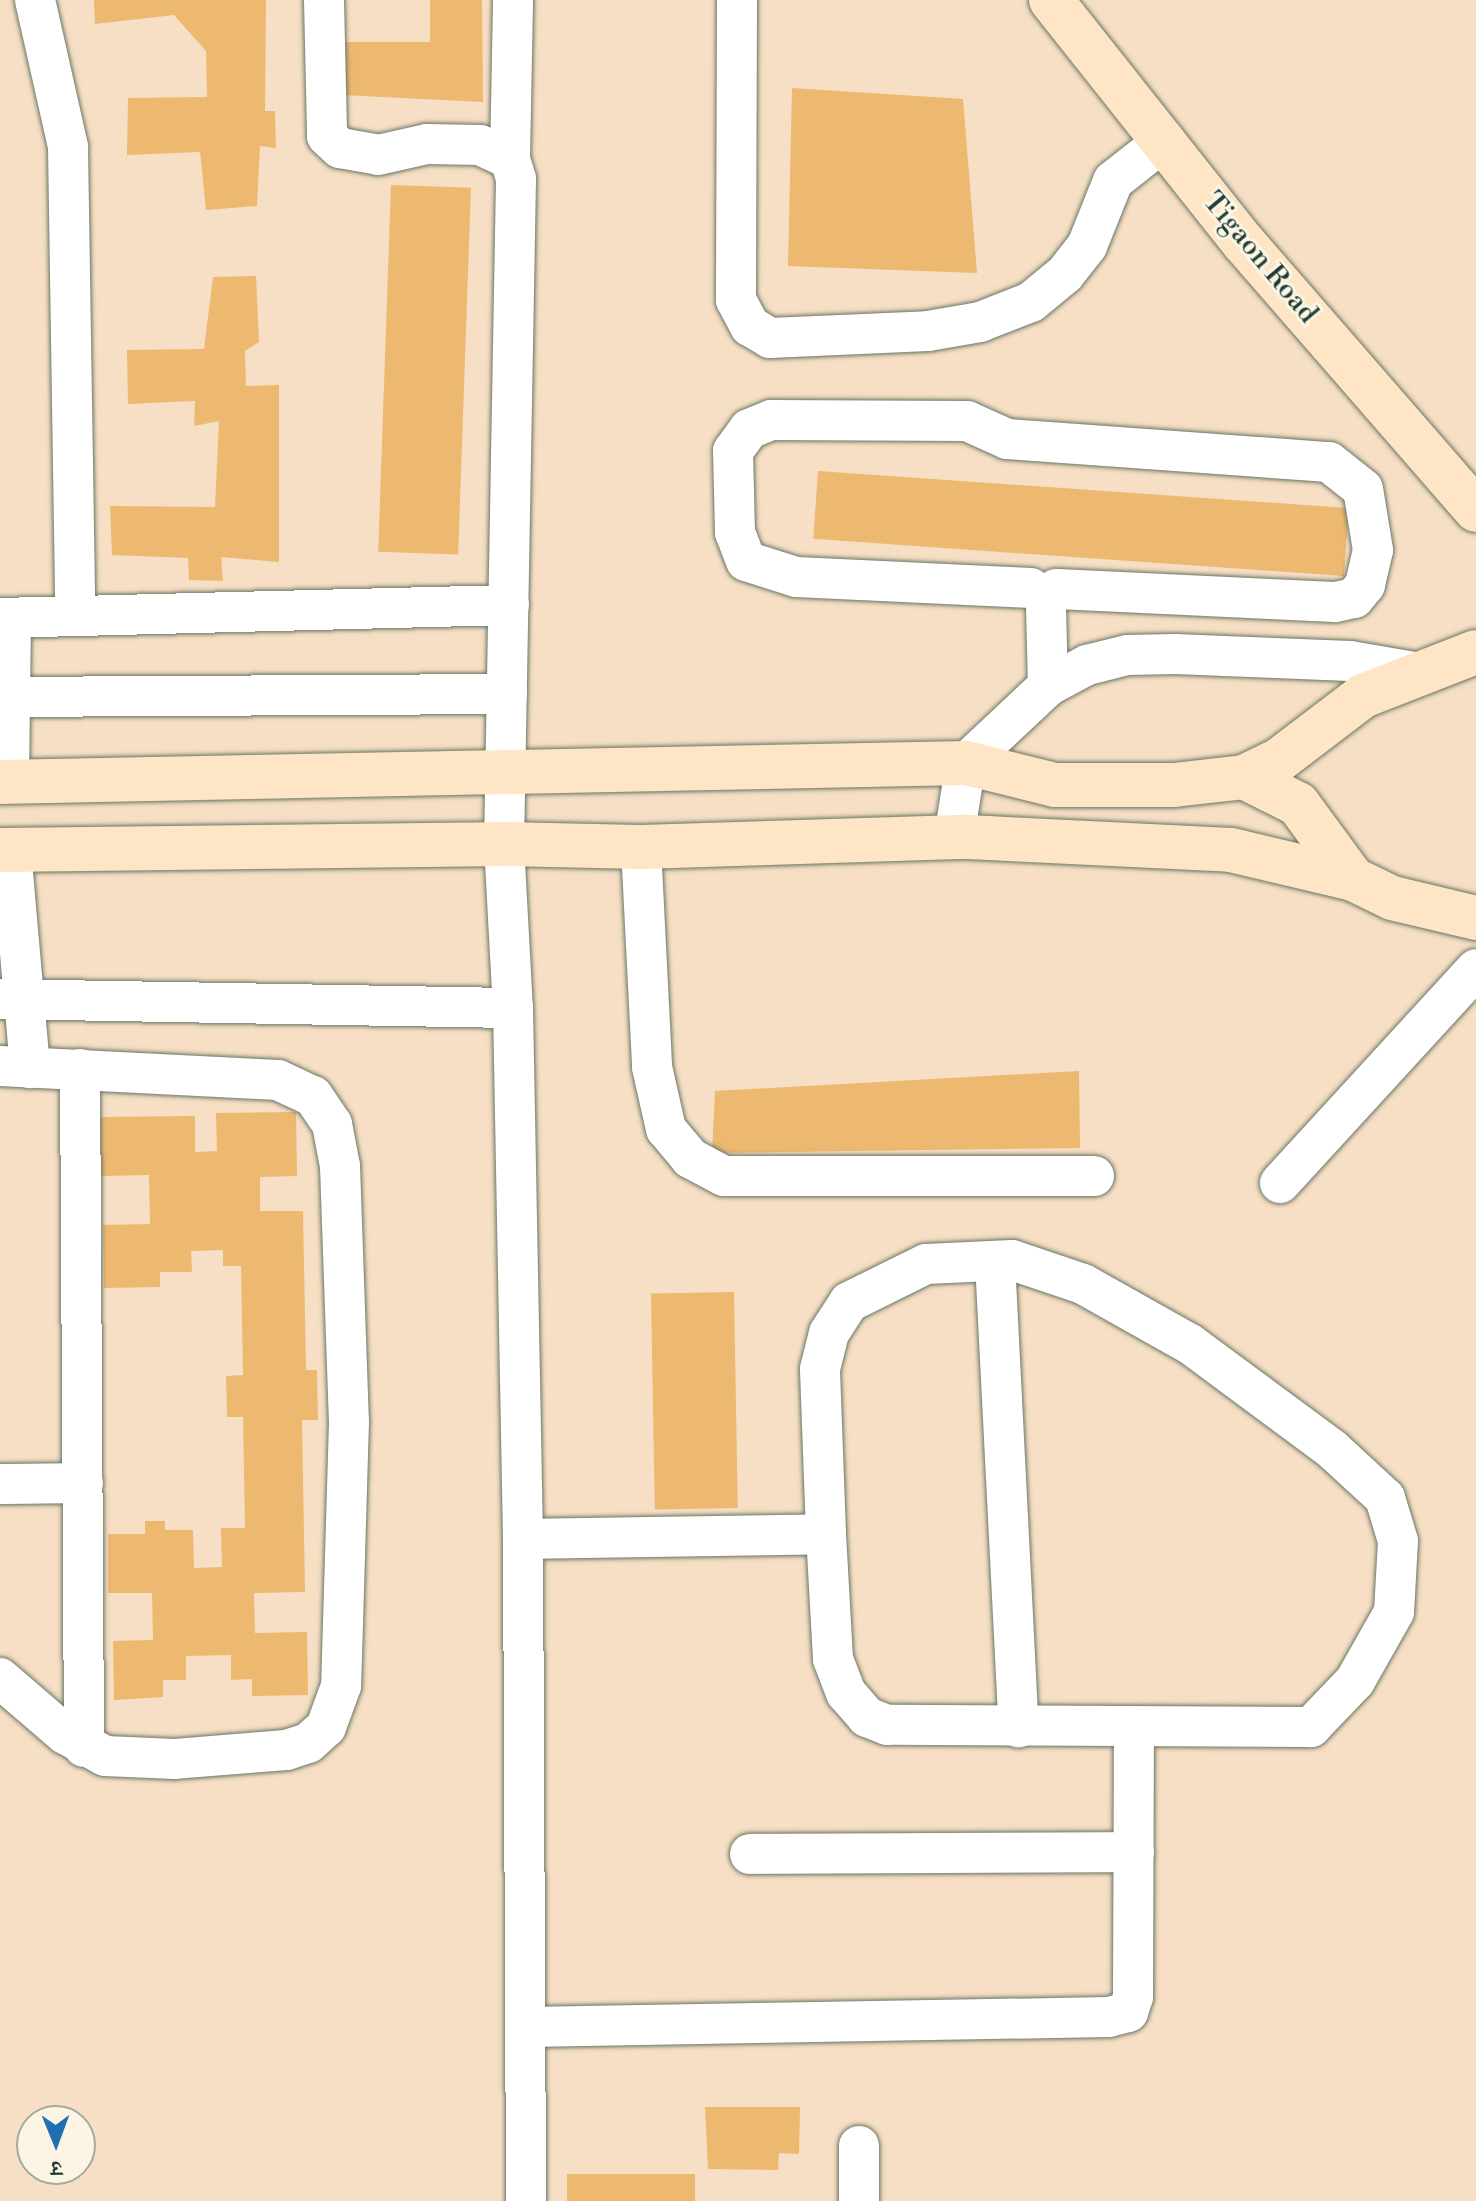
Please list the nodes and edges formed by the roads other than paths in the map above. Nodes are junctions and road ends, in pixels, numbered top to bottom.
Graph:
1 (35, 0) edge
2 (324, 0) edge
3 (513, 0) edge
4 (737, 0) edge
5 (1051, 0) edge
6 (1165, 140) junction
7 (510, 159) junction
8 (1476, 510) edge
9 (1044, 594) junction
10 (509, 605) junction
11 (75, 616) junction
12 (5, 618) edge
13 (1476, 652) edge
14 (1420, 673) junction
15 (1048, 686) junction
16 (507, 694) junction
17 (4, 697) edge
18 (966, 763) junction
19 (506, 772) junction
20 (1244, 777) junction
21 (5, 782) edge
22 (954, 837) junction
23 (504, 844) junction
24 (641, 847) junction
25 (5, 850) edge
26 (1353, 879) junction
27 (1476, 918) edge
28 (1476, 969) edge
29 (12, 998) edge
30 (513, 1008) junction
31 (15, 1067) edge
32 (80, 1069) junction
33 (1094, 1176) dead end
34 (1280, 1183) dead end
35 (995, 1261) junction
36 (83, 1483) junction
37 (0, 1484) edge
38 (826, 1534) junction
39 (523, 1539) junction
40 (0, 1678) edge
41 (1019, 1727) junction
42 (1134, 1729) junction
43 (84, 1747) junction
44 (1134, 1852) junction
45 (750, 1854) dead end
46 (526, 2027) junction
47 (859, 2146) dead end
48 (526, 2201) edge
49 (859, 2201) edge

1 - 11 street
2 - 7 street
3 - 7 street
4 - 6 street
5 - 6 street, Tigaon Road
6 - 8 street, Tigaon Road
7 - 10 street
9 - 9 street
9 - 15 street
10 - 11 street
10 - 16 street
11 - 12 street
12 - 17 street
13 - 14 street
14 - 15 street
14 - 20 street
15 - 18 street
16 - 17 street
16 - 19 street
17 - 21 street
18 - 19 street
18 - 20 street
18 - 22 street
19 - 21 street
19 - 23 street
20 - 26 street
22 - 24 street
22 - 26 street
23 - 24 street
23 - 25 street
23 - 30 street
24 - 33 street
25 - 29 street
26 - 27 street
28 - 34 street
29 - 30 street
29 - 31 street
30 - 39 street
31 - 32 street
32 - 36 street
32 - 43 street
35 - 38 street
35 - 41 street
35 - 42 street
36 - 37 street
36 - 43 street
38 - 39 street
38 - 41 street
39 - 46 street
40 - 43 street
41 - 42 street
42 - 44 street
44 - 45 street
44 - 46 street
46 - 48 street
47 - 49 street

